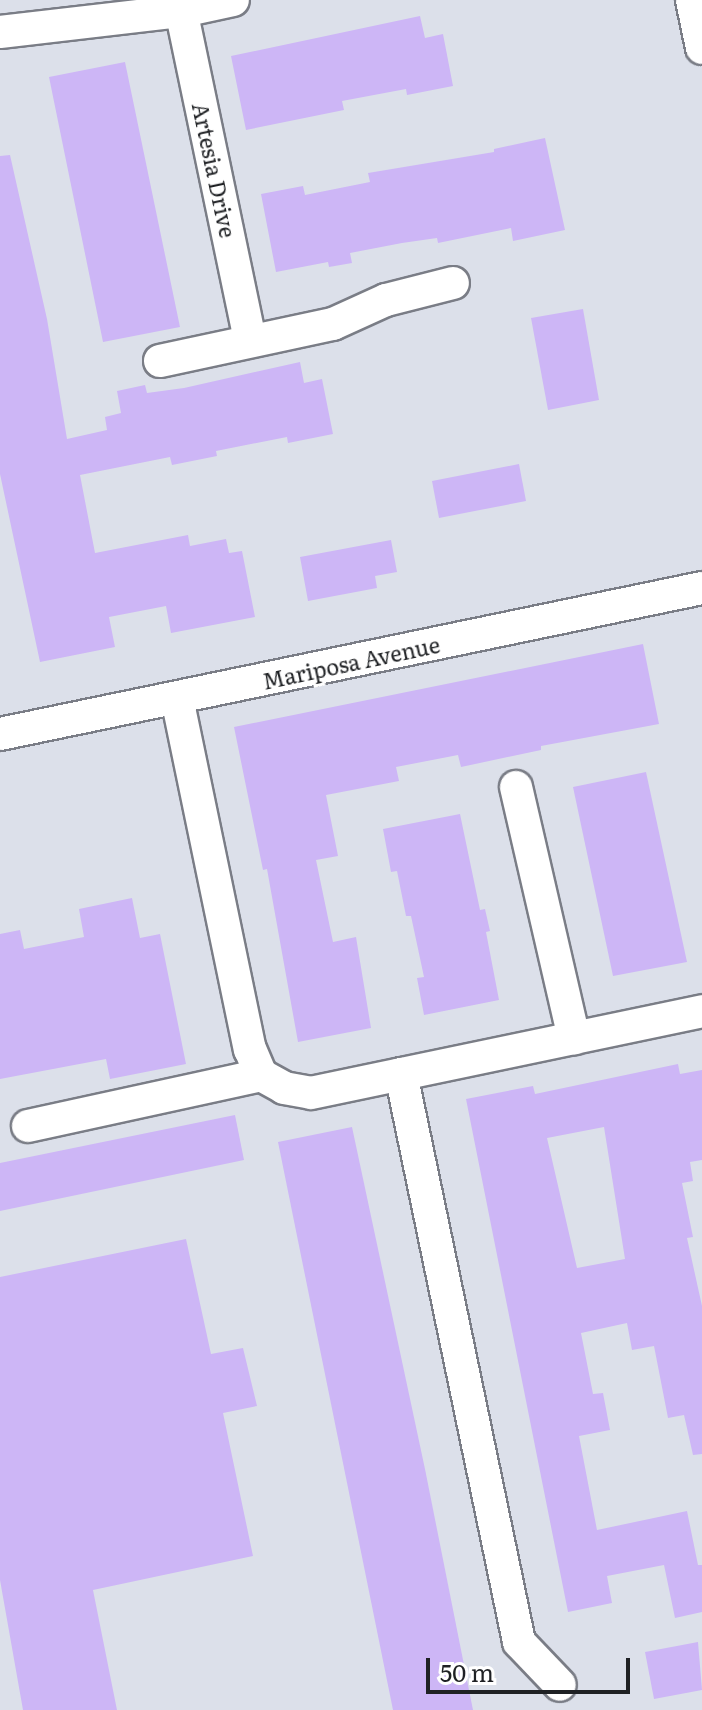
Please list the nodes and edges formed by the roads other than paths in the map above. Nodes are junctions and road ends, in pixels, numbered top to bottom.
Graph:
1 (233, 0) edge
2 (692, 0) edge
3 (181, 5) edge
4 (0, 32) edge
5 (702, 48) edge
6 (453, 283) dead end
7 (250, 340) junction
8 (160, 361) dead end
9 (702, 588) edge
10 (177, 698) junction
11 (0, 734) edge
12 (516, 787) dead end
13 (702, 1011) edge
14 (574, 1038) junction
15 (401, 1074) junction
16 (261, 1075) junction
17 (28, 1126) dead end
18 (560, 1685) dead end

1 - 3 street
2 - 5 street
3 - 4 street
3 - 7 street, Artesia Drive
6 - 7 street
7 - 8 street
9 - 10 street, Mariposa Avenue
10 - 11 street, Mariposa Avenue
10 - 16 street
12 - 14 street
13 - 14 street
14 - 15 street
15 - 16 street
15 - 18 street
16 - 17 street

